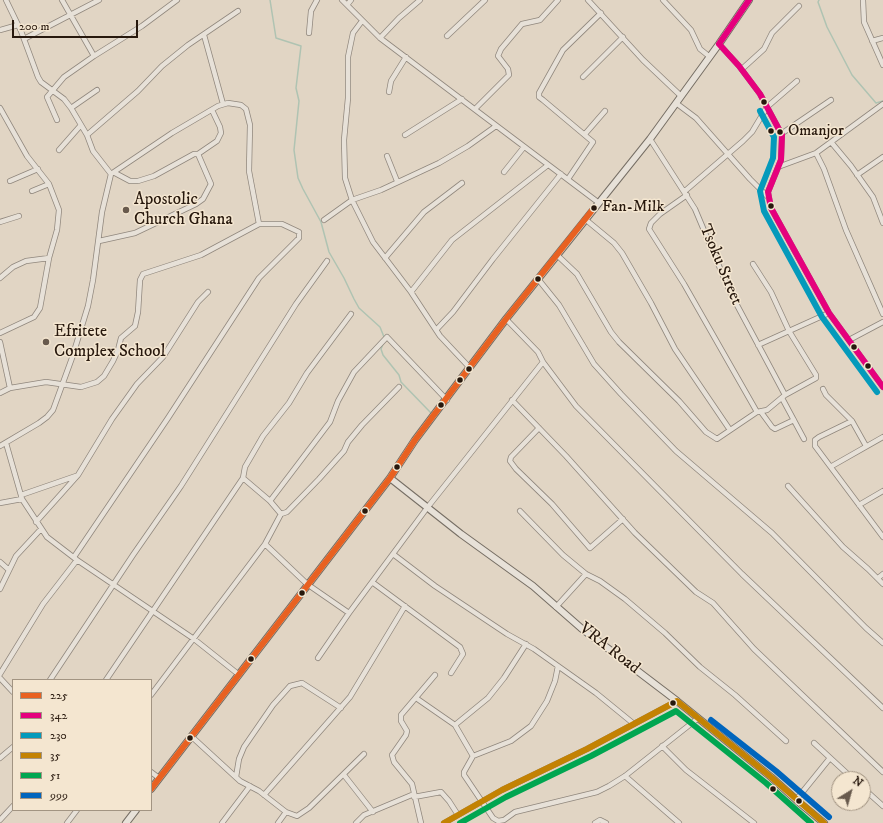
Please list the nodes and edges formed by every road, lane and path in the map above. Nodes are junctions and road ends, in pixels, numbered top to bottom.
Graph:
1 (6, 0) edge
2 (62, 0) edge
3 (99, 0) edge
4 (177, 0) edge
5 (317, 0) edge
6 (342, 0) edge
7 (351, 0) edge
8 (420, 0) edge
9 (485, 0) edge
10 (558, 0) edge
11 (588, 0) edge
12 (663, 0) edge
13 (750, 0) edge
14 (863, 0) edge
15 (347, 5) junction
16 (799, 6) dead end
17 (238, 11) dead end
18 (601, 13) junction
19 (71, 14) junction
20 (362, 21) junction
21 (18, 25) junction
22 (0, 30) edge
23 (310, 33) dead end
24 (204, 35) junction
25 (447, 36) dead end
26 (623, 37) junction
27 (380, 38) junction
28 (883, 38) edge
29 (24, 39) junction
30 (872, 41) junction
31 (720, 44) junction
32 (94, 56) junction
33 (406, 56) junction
34 (710, 57) junction
35 (883, 65) edge
36 (742, 69) junction
37 (583, 77) dead end
38 (797, 81) dead end
39 (52, 89) junction
40 (97, 90) dead end
41 (389, 92) dead end
42 (681, 96) junction
43 (462, 99) junction
44 (831, 100) dead end
45 (676, 103) junction
46 (223, 104) junction
47 (883, 104) edge
48 (0, 108) edge
49 (71, 108) junction
50 (767, 108) junction
51 (475, 109) junction
52 (212, 110) junction
53 (606, 111) dead end
54 (57, 120) dead end
55 (81, 125) junction
56 (496, 126) junction
57 (585, 134) junction
58 (781, 134) junction
59 (87, 135) junction
60 (405, 135) dead end
61 (650, 139) junction
62 (832, 142) junction
63 (524, 147) junction
64 (59, 150) dead end
65 (729, 153) junction
66 (816, 153) junction
67 (198, 154) junction
68 (386, 156) dead end
69 (883, 157) edge
70 (548, 165) junction
71 (778, 167) junction
72 (38, 169) junction
73 (504, 172) dead end
74 (113, 174) junction
75 (561, 174) junction
76 (858, 175) junction
77 (568, 179) junction
78 (10, 181) dead end
79 (397, 181) junction
80 (462, 182) dead end
81 (49, 184) junction
82 (32, 191) dead end
83 (686, 193) junction
84 (768, 197) junction
85 (352, 200) junction
86 (599, 203) junction
87 (19, 216) dead end
88 (586, 219) junction
89 (324, 220) dead end
90 (0, 222) edge
91 (883, 223) edge
92 (259, 224) junction
93 (99, 241) junction
94 (557, 255) junction
95 (49, 258) junction
96 (385, 258) junction
97 (327, 261) dead end
98 (753, 264) dead end
99 (0, 278) edge
100 (538, 279) junction
101 (208, 292) dead end
102 (410, 292) junction
103 (829, 313) junction
104 (351, 314) dead end
105 (883, 314) edge
106 (506, 319) junction
107 (883, 322) edge
108 (436, 330) junction
109 (789, 331) junction
110 (0, 333) edge
111 (849, 340) junction
112 (0, 342) edge
113 (758, 345) junction
114 (543, 362) junction
115 (470, 368) junction
116 (62, 385) junction
117 (399, 387) dead end
118 (883, 387) edge
119 (10, 388) junction
120 (823, 389) dead end
121 (0, 393) edge
122 (783, 396) junction
123 (447, 400) junction
124 (512, 400) junction
125 (759, 412) junction
126 (794, 420) junction
127 (852, 421) junction
128 (539, 428) junction
129 (730, 430) junction
130 (883, 437) edge
131 (804, 439) dead end
132 (6, 442) junction
133 (0, 446) edge
134 (866, 446) junction
135 (832, 466) junction
136 (78, 475) junction
137 (243, 478) junction
138 (390, 478) junction
139 (788, 486) dead end
140 (883, 491) edge
141 (21, 497) junction
142 (270, 501) junction
143 (0, 502) edge
144 (859, 506) junction
145 (427, 508) junction
146 (520, 511) dead end
147 (281, 514) junction
148 (623, 519) junction
149 (36, 522) junction
150 (41, 529) junction
151 (883, 537) edge
152 (264, 544) junction
153 (393, 554) junction
154 (75, 558) junction
155 (0, 562) edge
156 (9, 570) junction
157 (586, 574) junction
158 (883, 574) edge
159 (878, 578) junction
160 (372, 582) junction
161 (114, 584) junction
162 (307, 584) junction
163 (883, 584) edge
164 (0, 589) edge
165 (405, 606) junction
166 (556, 607) junction
167 (154, 611) junction
168 (349, 613) junction
169 (194, 640) junction
170 (883, 643) edge
171 (526, 644) junction
172 (318, 658) dead end
173 (558, 666) junction
174 (451, 673) dead end
175 (0, 674) edge
176 (238, 674) junction
177 (435, 674) dead end
178 (0, 678) edge
179 (51, 679) edge
180 (107, 679) edge
181 (12, 691) edge
182 (152, 694) edge
183 (416, 698) junction
184 (677, 701) junction
185 (341, 708) junction
186 (883, 708) edge
187 (697, 719) junction
188 (634, 724) junction
189 (455, 725) junction
190 (192, 736) junction
191 (786, 741) dead end
192 (814, 743) dead end
193 (662, 746) junction
194 (12, 748) edge
195 (364, 754) dead end
196 (473, 756) junction
197 (0, 758) edge
198 (830, 758) junction
199 (844, 771) edge
200 (883, 772) edge
201 (152, 773) edge
202 (344, 775) junction
203 (625, 776) junction
204 (236, 777) junction
205 (160, 778) junction
206 (250, 786) junction
207 (152, 788) edge
208 (264, 795) junction
209 (871, 795) edge
210 (414, 796) junction
211 (796, 800) junction
212 (482, 802) junction
213 (883, 806) edge
214 (12, 807) edge
215 (76, 811) edge
216 (135, 811) edge
217 (286, 812) junction
218 (373, 812) junction
219 (458, 815) junction
220 (0, 820) edge
221 (499, 822) edge
222 (676, 822) edge
223 (67, 823) edge
224 (126, 823) edge
225 (222, 823) edge
226 (278, 823) edge
227 (356, 823) edge
228 (421, 823) edge
229 (444, 823) edge
230 (595, 823) edge
231 (606, 823) edge
232 (754, 823) edge
233 (824, 823) edge

1 - 21 street
2 - 19 street
3 - 19 street
4 - 32 street
5 - 23 street
6 - 15 street
7 - 15 street
8 - 27 street
9 - 25 street
10 - 51 street
11 - 18 street
12 - 34 street
13 - 31 street
14 - 30 street
15 - 20 street
16 - 36 street
17 - 24 street
18 - 26 street
18 - 57 street
19 - 29 street
19 - 32 street
20 - 27 street
20 - 85 street
21 - 22 street
21 - 29 street
24 - 46 street
24 - 59 street
26 - 37 street
26 - 42 street
27 - 33 street
28 - 30 street
29 - 39 street
30 - 35 street
31 - 34 street
31 - 36 street
32 - 39 street
33 - 41 street
33 - 43 street
34 - 42 street
36 - 50 street
38 - 50 street
39 - 49 street
39 - 54 street
40 - 49 street
42 - 45 street
43 - 51 street
43 - 60 street
44 - 58 street
45 - 61 street
45 - 65 street
46 - 52 street
46 - 92 street
47 - 62 street
48 - 72 street
49 - 55 street
50 - 58 street
50 - 65 street
51 - 56 street
52 - 67 street
52 - 74 street
53 - 57 street
55 - 59 street
55 - 64 street
56 - 63 street
56 - 79 street
57 - 77 street
58 - 71 street
59 - 74 street
61 - 83 street, Tsoku Street
61 - 86 street
62 - 66 street
62 - 76 street
63 - 70 street
63 - 73 street
65 - 83 street
65 - 84 street
66 - 71 street
66 - 105 street
67 - 74 street
67 - 93 street
68 - 79 street
69 - 76 street
70 - 75 street
70 - 102 street
71 - 84 street
72 - 78 street
72 - 81 street
74 - 93 street
75 - 77 street
75 - 108 street
76 - 91 street
77 - 86 street
79 - 85 street
80 - 96 street
81 - 82 street
81 - 95 street
83 - 113 street, Tsoku Street
83 - 125 street
84 - 103 street
85 - 89 street
85 - 96 street
86 - 88 street
87 - 90 street
88 - 94 street
88 - 129 street
92 - 116 street
92 - 154 street
93 - 116 street
94 - 100 street
94 - 129 street
95 - 99 street
95 - 110 street
96 - 102 street
97 - 161 street
98 - 109 street
100 - 106 street
100 - 170 street
101 - 136 street
102 - 108 street
103 - 109 street
103 - 111 street
104 - 137 street
106 - 114 street
106 - 115 street
107 - 111 street
108 - 115 street
109 - 113 street
109 - 122 street
111 - 118 street
112 - 119 street
113 - 122 street, Tsoku Street
114 - 124 street
114 - 186 street
115 - 123 street
116 - 119 street
116 - 132 street
117 - 147 street
119 - 121 street
120 - 127 street
122 - 125 street
122 - 126 street, Tsoku Street
123 - 138 street
123 - 142 street
124 - 128 street
124 - 145 street
125 - 126 street
125 - 129 street
126 - 131 street, Tsoku Street
127 - 134 street
127 - 135 street
128 - 148 street
128 - 148 street
130 - 134 street
132 - 133 street
132 - 141 street
134 - 135 street
135 - 144 street
136 - 141 street
136 - 149 street
137 - 142 street
137 - 167 street
138 - 145 street, VRA Road
138 - 162 street
139 - 159 street
140 - 144 street
141 - 143 street
141 - 149 street
142 - 147 street
144 - 151 street
145 - 153 street
145 - 166 street, VRA Road
146 - 157 street
147 - 152 street
148 - 200 street
149 - 150 street
150 - 154 street
150 - 156 street
152 - 162 street
152 - 169 street
153 - 160 street
153 - 171 street
154 - 161 street
154 - 175 street
155 - 156 street
156 - 164 street
157 - 166 street
157 - 191 street
158 - 159 street
159 - 163 street
160 - 165 street
160 - 168 street
161 - 167 street
161 - 179 street
162 - 168 street
162 - 176 street
165 - 174 street
165 - 185 street
166 - 184 street, VRA Road
167 - 169 street
167 - 180 street
168 - 172 street
169 - 176 street
169 - 182 street
171 - 173 street
171 - 189 street
173 - 188 street
173 - 196 street
176 - 190 street
177 - 183 street
178 - 181 street
183 - 189 street
183 - 210 street
184 - 187 street, VRA Road
184 - 188 street
185 - 204 street
185 - 208 street
187 - 193 street
187 - 211 street, VRA Road
188 - 212 street
189 - 196 street
190 - 204 street
190 - 205 street
192 - 198 street
193 - 203 street
193 - 232 street
194 - 197 street
195 - 202 street
196 - 212 street
198 - 199 street
198 - 211 street
201 - 205 street
202 - 217 street
202 - 218 street
203 - 221 street
203 - 222 street
204 - 206 street
205 - 207 street
206 - 208 street
206 - 225 street
208 - 217 street
209 - 213 street
210 - 218 street
210 - 219 street
210 - 228 street
211 - 233 street, VRA Road
212 - 219 street
212 - 221 street
214 - 220 street
215 - 223 street
216 - 224 street
217 - 226 street
218 - 227 street
219 - 229 street
230 - 231 street

